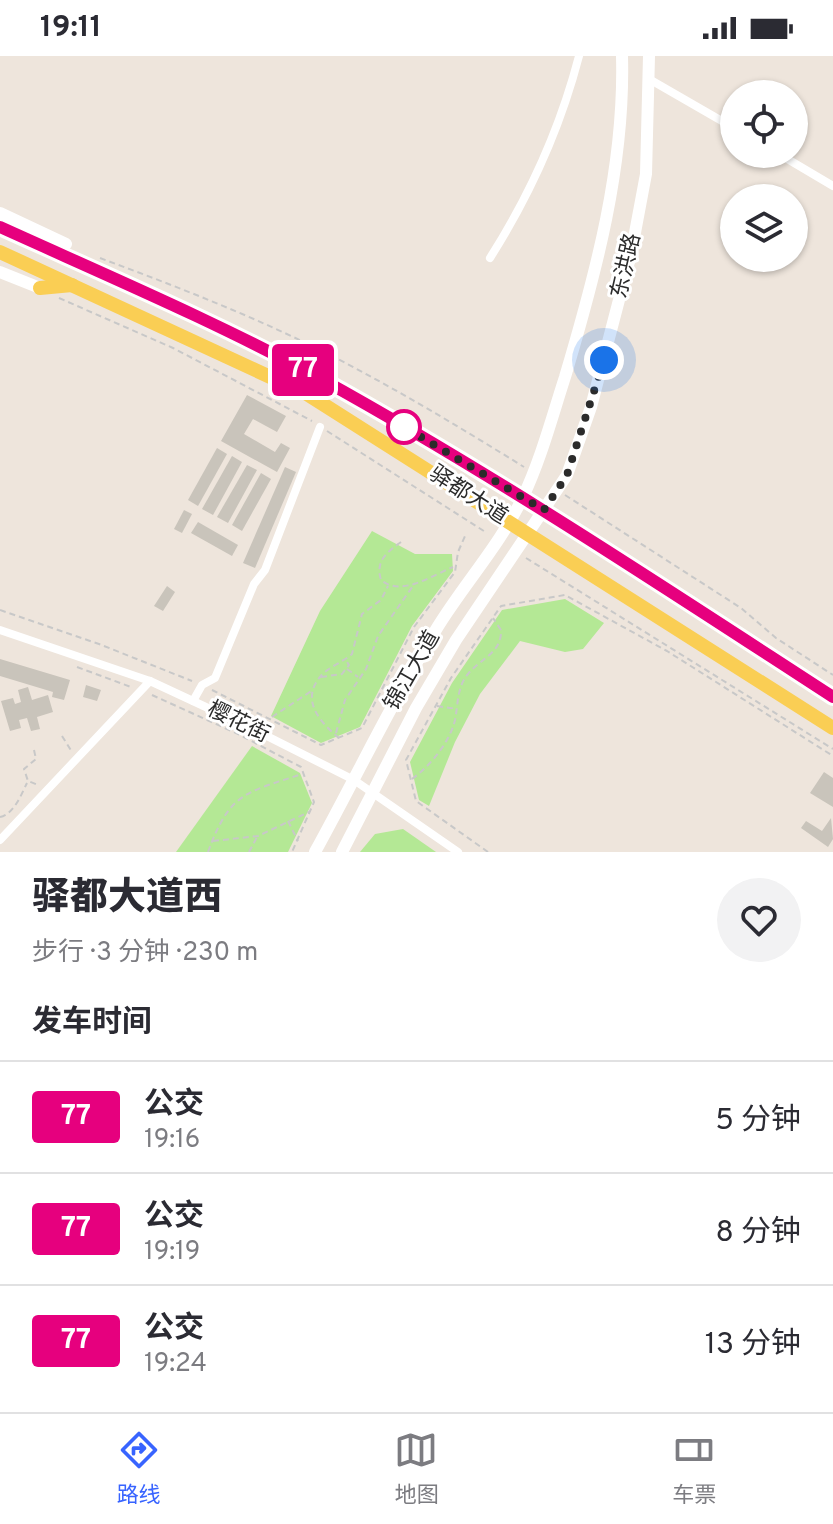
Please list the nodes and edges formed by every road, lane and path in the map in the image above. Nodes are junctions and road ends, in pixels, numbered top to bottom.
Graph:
1 (579, 56) edge
2 (622, 56) edge
3 (649, 56) edge
4 (649, 79) junction
5 (720, 120) edge
6 (803, 168) edge
7 (833, 186) edge
8 (0, 213) edge
9 (0, 227) edge
10 (66, 244) joint
11 (0, 252) edge
12 (96, 256) dead end
13 (490, 258) dead end
14 (79, 263) junction
15 (0, 272) edge
16 (72, 285) junction
17 (40, 288) junction
18 (320, 427) junction
19 (532, 472) junction
20 (558, 490) junction
21 (523, 496) junction
22 (544, 510) junction
23 (508, 523) junction
24 (526, 533) junction
25 (465, 536) dead end
26 (498, 540) junction
27 (401, 542) dead end
28 (514, 550) junction
29 (453, 567) dead end
30 (415, 583) junction
31 (388, 586) junction
32 (0, 610) edge
33 (493, 618) junction
34 (0, 630) edge
35 (345, 660) junction
36 (72, 665) dead end
37 (346, 669) junction
38 (833, 675) edge
39 (319, 678) junction
40 (361, 678) junction
41 (150, 681) junction
42 (202, 685) junction
43 (314, 689) junction
44 (141, 690) junction
45 (833, 697) edge
46 (193, 701) junction
47 (436, 706) junction
48 (457, 709) junction
49 (270, 718) junction
50 (833, 728) edge
51 (335, 735) junction
52 (62, 736) dead end
53 (340, 738) junction
54 (833, 749) edge
55 (34, 750) dead end
56 (833, 756) edge
57 (70, 759) dead end
58 (24, 769) junction
59 (14, 770) dead end
60 (304, 774) junction
61 (354, 780) junction
62 (411, 780) junction
63 (28, 781) junction
64 (44, 784) dead end
65 (374, 793) junction
66 (310, 812) junction
67 (0, 817) edge
68 (288, 820) junction
69 (258, 836) junction
70 (0, 840) edge
71 (212, 841) junction
72 (298, 841) junction
73 (208, 852) edge
74 (249, 852) edge
75 (292, 852) edge
76 (315, 852) edge
77 (342, 852) edge
78 (458, 852) edge
79 (488, 852) edge

1 - 13 street
2 - 19 street, 东洪路
3 - 4 street, 东洪路
4 - 5 street
4 - 20 street, 东洪路
6 - 7 street
8 - 10 street
9 - 14 main road, 驿都大道
10 - 14 main road
11 - 16 main road, 驿都大道
12 - 19 path
14 - 21 main road, 驿都大道
15 - 17 street
16 - 17 main road
16 - 23 main road, 驿都大道
17 - 18 path
18 - 26 path
18 - 42 street
19 - 21 street, 东洪路
20 - 22 street, 东洪路
20 - 38 path
21 - 22 main road, 驿都大道
21 - 23 street, 锦江大道
22 - 24 street, 锦江大道
22 - 45 main road, 驿都大道
23 - 24 main road, 驿都大道
23 - 26 street, 锦江大道
24 - 28 street, 锦江大道
24 - 50 main road, 驿都大道
25 - 53 path
26 - 61 street, 锦江大道
27 - 31 path
28 - 54 path
28 - 65 street, 锦江大道
29 - 30 path
30 - 31 path
30 - 40 path
31 - 35 path
32 - 42 path
33 - 47 path
33 - 48 path
33 - 56 path
34 - 41 street, 樱花街
35 - 37 path
35 - 39 path
36 - 44 path
37 - 39 path
37 - 40 path
39 - 43 path
40 - 51 path
41 - 44 street
41 - 46 street, 樱花街
42 - 46 street
42 - 49 path
43 - 49 path
43 - 51 path
44 - 60 path
44 - 70 street
46 - 61 street, 樱花街
47 - 48 path
47 - 62 path
48 - 62 path
49 - 53 path
51 - 53 path
52 - 57 path
55 - 58 path
58 - 59 path
58 - 63 path
60 - 66 path
60 - 71 path
61 - 65 street, 樱花街
61 - 76 street, 锦江大道
62 - 79 path
63 - 64 path
63 - 67 path
65 - 77 street, 锦江大道
65 - 78 street, 樱花街
66 - 68 path
66 - 72 path
68 - 69 path
68 - 72 path
69 - 71 path
69 - 74 path
71 - 73 path
72 - 75 path

